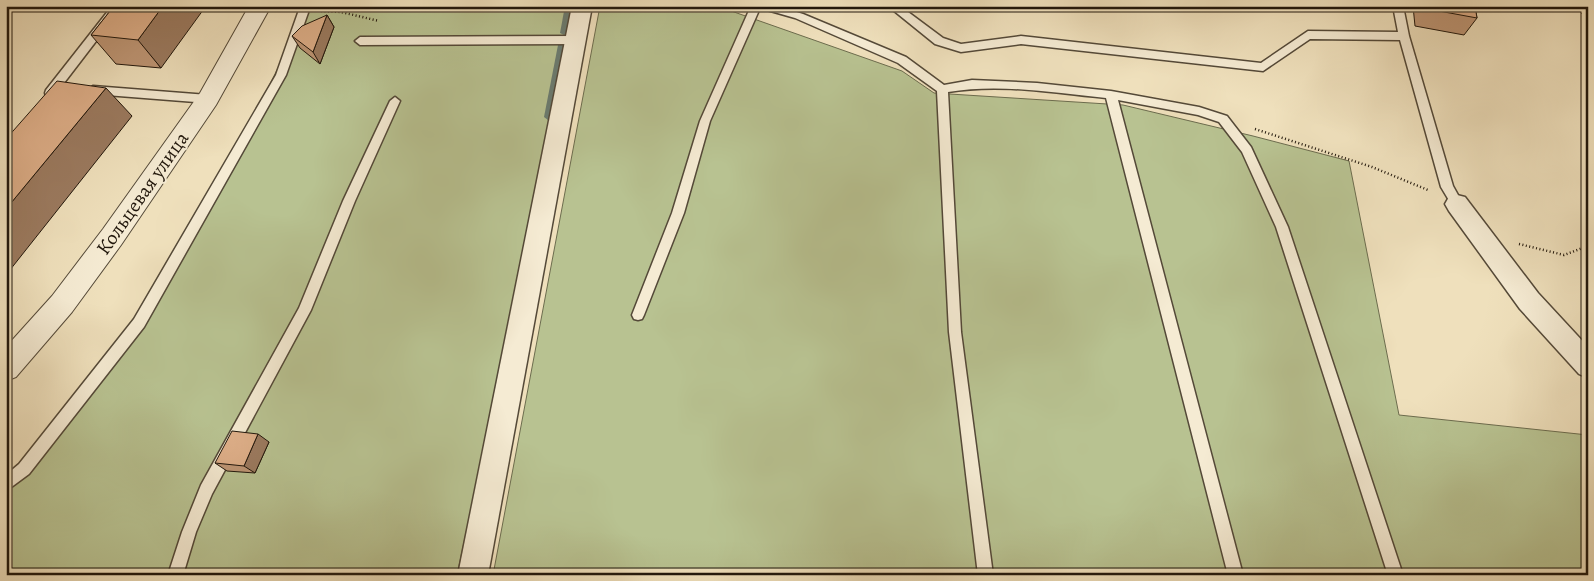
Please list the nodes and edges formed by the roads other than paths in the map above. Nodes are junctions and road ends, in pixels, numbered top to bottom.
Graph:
1 (118, 6) edge
2 (260, 6) edge
3 (582, 6) edge
4 (756, 6) edge
5 (764, 6) edge
6 (893, 6) edge
7 (1398, 6) edge
8 (304, 10) road end
9 (1404, 36) junction
10 (575, 40) junction
11 (360, 41) dead end
12 (84, 89) edge
13 (942, 89) junction
14 (1112, 96) junction
15 (208, 98) junction
16 (395, 101) dead end
17 (43, 102) edge
18 (1457, 204) joint
19 (638, 315) dead end
20 (1588, 366) edge
21 (6, 368) edge
22 (6, 484) edge
23 (175, 575) edge
24 (473, 575) edge
25 (986, 575) edge
26 (1236, 575) edge
27 (1396, 575) edge

1 - 17 lane
2 - 15 street, Кольцевая улица
3 - 10 street
4 - 19 lane
5 - 13 lane
6 - 9 lane
7 - 9 lane
8 - 22 lane
9 - 18 lane
10 - 11 lane
10 - 24 street
12 - 15 lane
13 - 14 lane
13 - 25 lane
14 - 26 lane
14 - 27 lane
15 - 21 street, Кольцевая улица
16 - 23 lane
18 - 20 street

